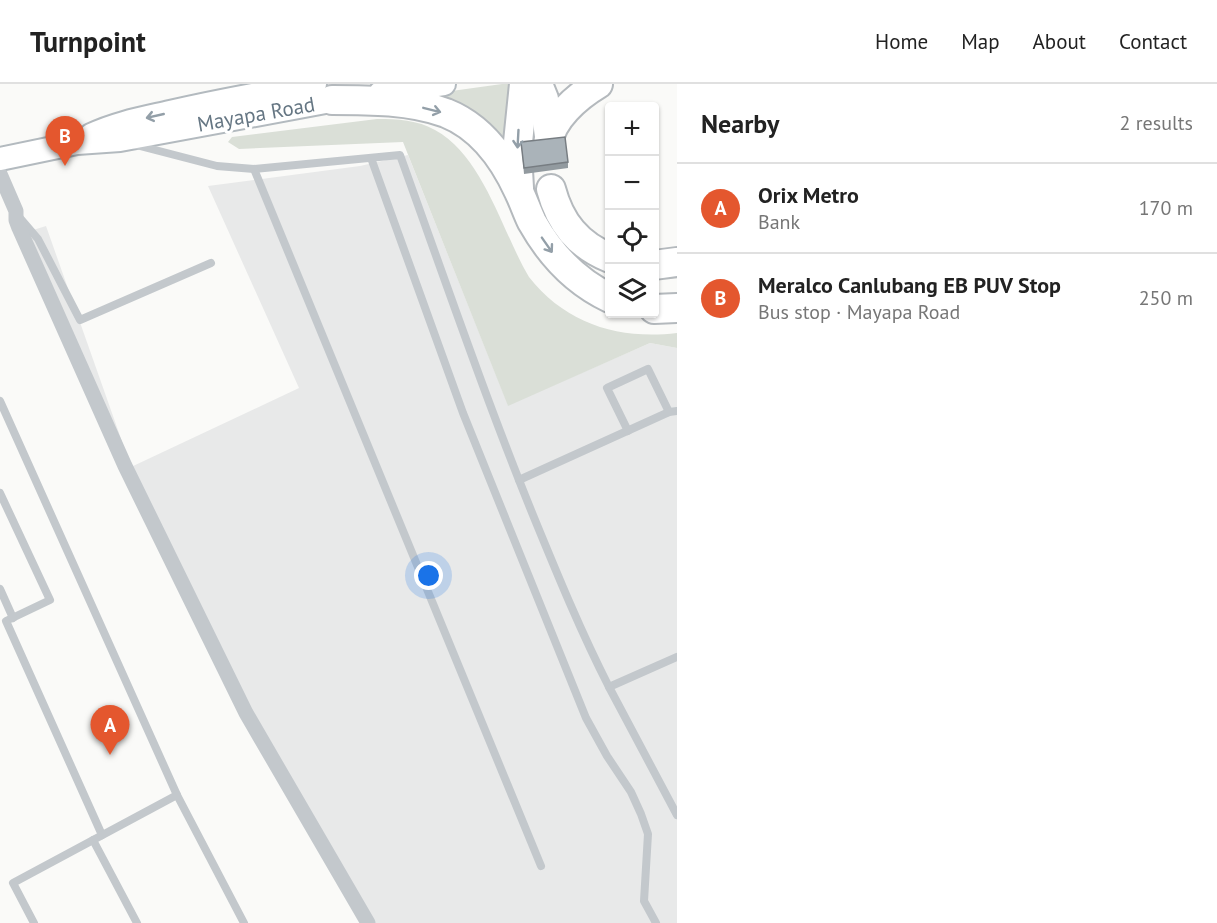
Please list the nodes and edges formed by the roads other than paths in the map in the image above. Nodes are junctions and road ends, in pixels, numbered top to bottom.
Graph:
1 (444, 84) edge
2 (524, 84) edge
3 (538, 84) edge
4 (598, 84) edge
5 (323, 92) edge
6 (118, 132) junction
7 (371, 158) junction
8 (0, 159) edge
9 (254, 169) junction
10 (0, 174) edge
11 (552, 189) dead end
12 (520, 193) junction
13 (16, 211) junction
14 (605, 256) edge
15 (677, 262) edge
16 (212, 263) dead end
17 (659, 264) edge
18 (605, 296) edge
19 (677, 308) edge
20 (659, 309) edge
21 (0, 401) edge
22 (673, 411) edge
23 (628, 431) junction
24 (519, 480) junction
25 (0, 493) edge
26 (0, 590) edge
27 (13, 618) junction
28 (677, 657) edge
29 (609, 687) junction
30 (177, 795) junction
31 (677, 815) edge
32 (102, 835) junction
33 (93, 840) junction
34 (541, 866) dead end
35 (34, 923) edge
36 (138, 923) edge
37 (244, 923) edge
38 (368, 923) edge
39 (656, 923) edge

1 - 5 main road, Mayapa Road
2 -> 12 highway
3 - 4 highway
5 - 6 main road, Mayapa Road
5 -> 6 main road, Mayapa Road
5 -> 12 highway
6 - 8 main road, Mayapa Road
6 - 9 lane
7 - 9 lane
7 - 24 lane
7 - 39 lane
9 - 34 lane
10 - 13 street
11 - 14 highway
12 -> 18 highway
13 - 16 lane
13 - 38 street
15 - 17 highway
19 - 20 highway
21 - 30 lane
22 - 23 lane
22 - 23 lane
23 - 24 lane
24 - 29 lane
25 - 27 lane
26 - 27 lane
27 - 32 lane
28 - 29 lane
29 - 31 lane
30 - 32 lane
30 - 37 lane
32 - 33 lane
33 - 35 lane
33 - 36 lane

